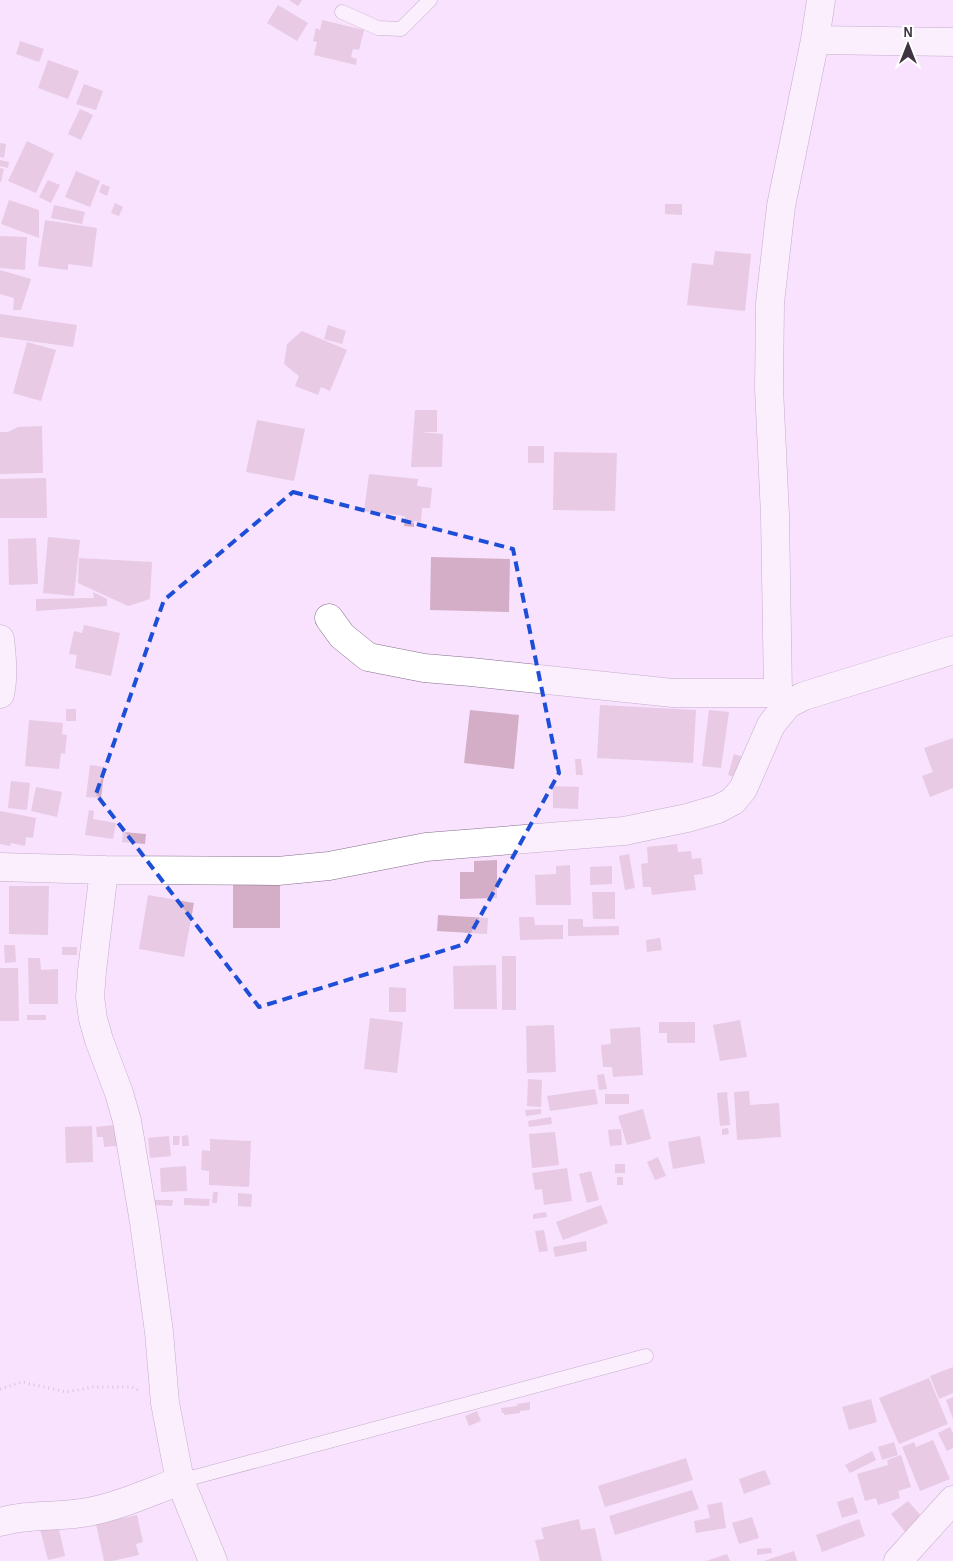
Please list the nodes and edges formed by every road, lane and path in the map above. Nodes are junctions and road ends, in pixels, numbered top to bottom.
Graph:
1 (430, 0) edge
2 (821, 0) edge
3 (342, 12) dead end
4 (815, 40) junction
5 (953, 42) edge
6 (329, 618) dead end
7 (0, 639) edge
8 (953, 650) edge
9 (0, 694) edge
10 (783, 699) junction
11 (0, 867) edge
12 (104, 870) junction
13 (646, 1356) dead end
14 (0, 1389) edge
15 (165, 1403) junction
16 (180, 1481) junction
17 (953, 1500) edge
18 (0, 1522) edge
19 (213, 1561) edge
20 (898, 1561) edge

1 - 3 lane
2 - 4 street
4 - 5 street
4 - 10 street
6 - 10 street
7 - 9 street
8 - 10 street
10 - 12 street
11 - 12 street
12 - 15 street
13 - 16 lane
14 - 15 path
15 - 16 street
16 - 18 street
16 - 19 street
17 - 20 street

